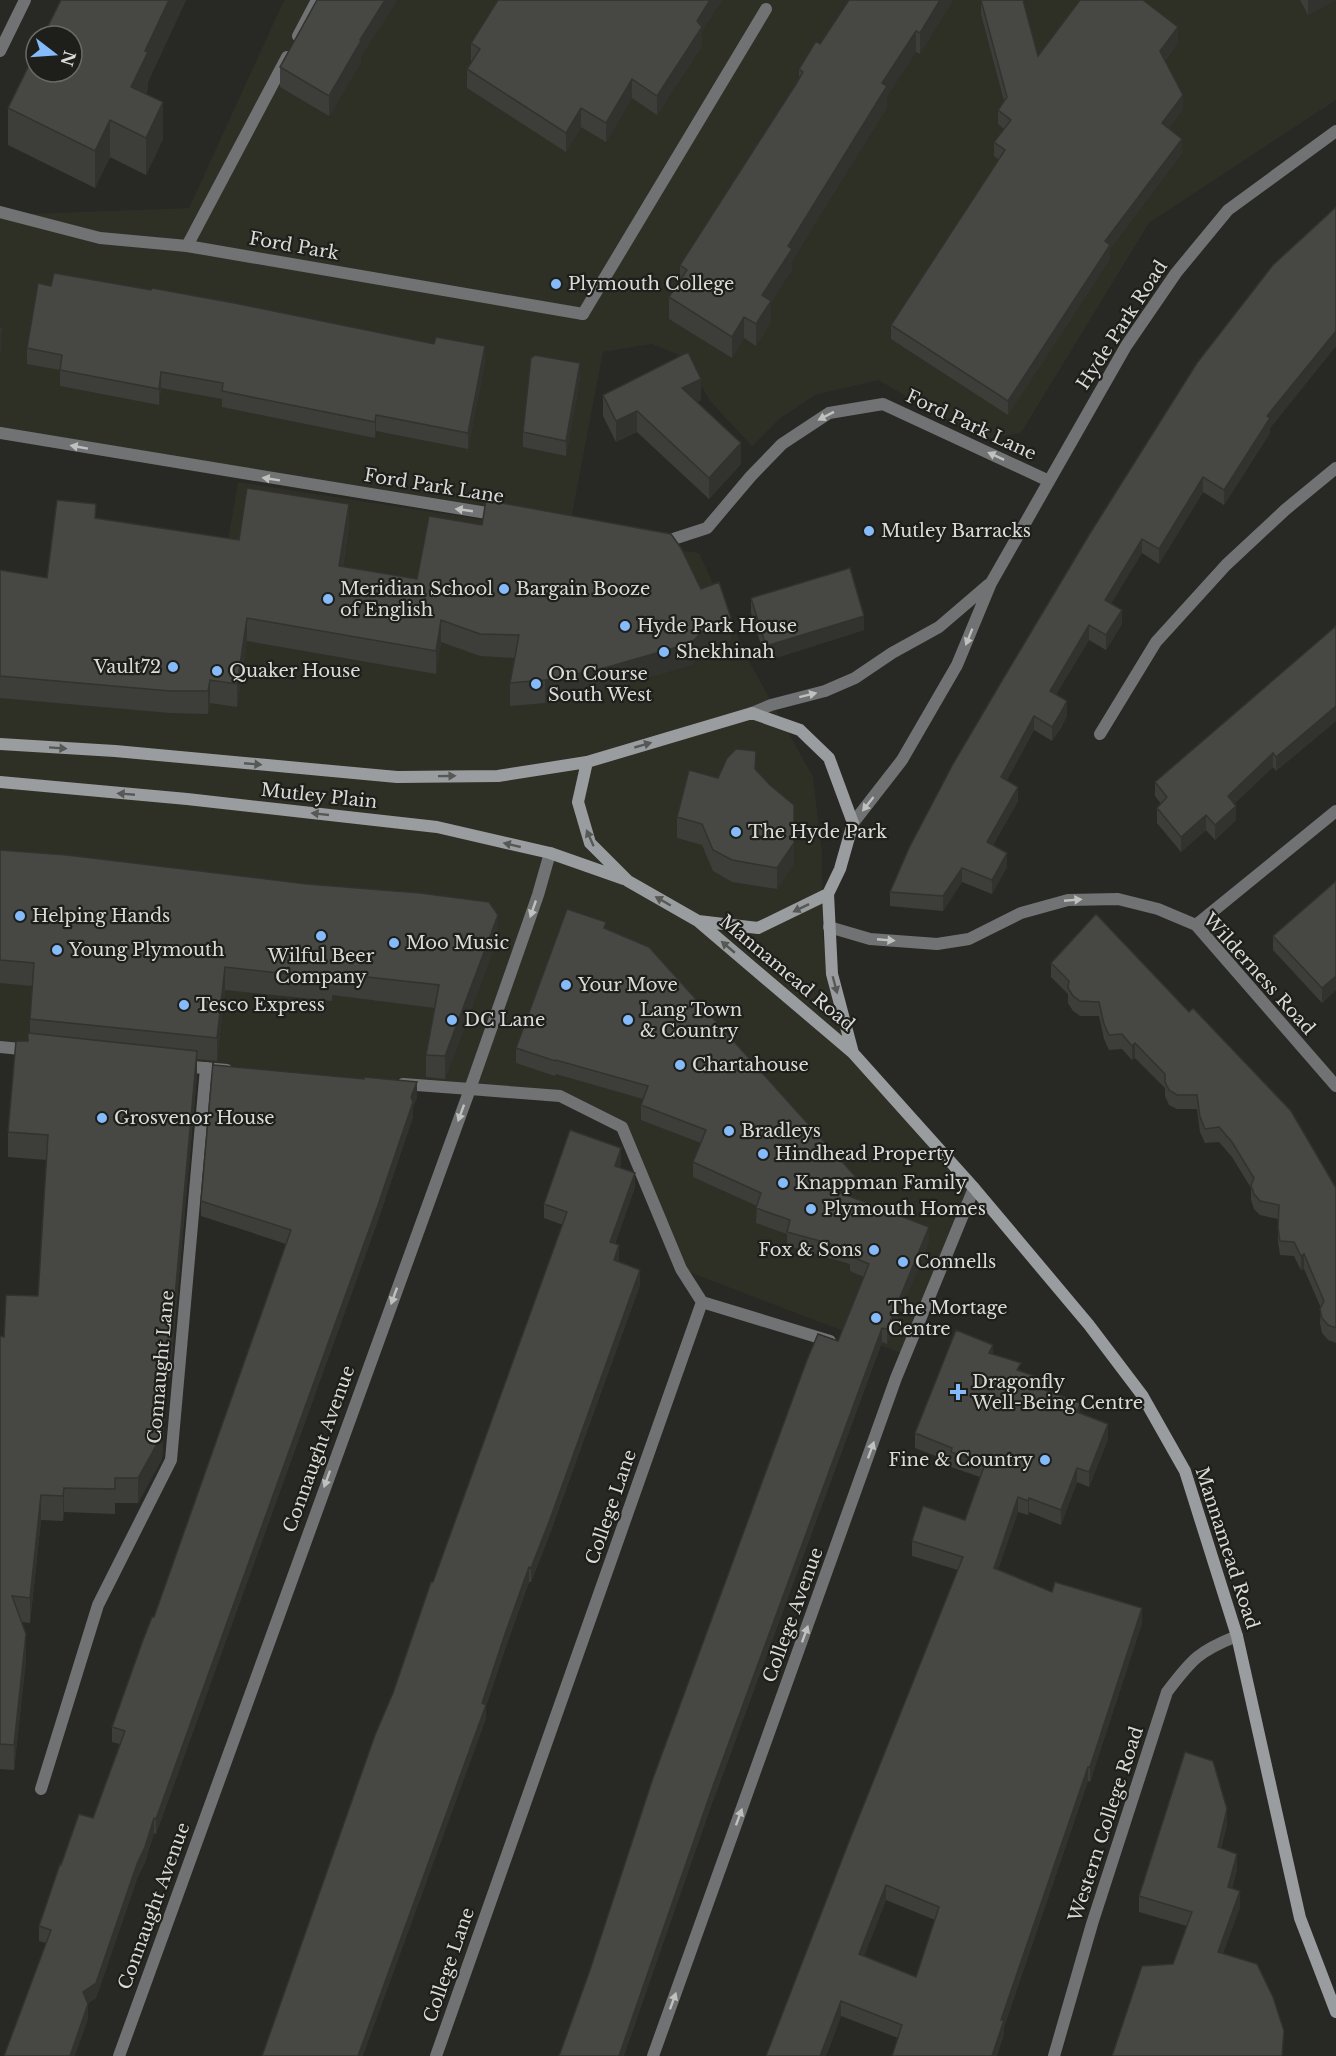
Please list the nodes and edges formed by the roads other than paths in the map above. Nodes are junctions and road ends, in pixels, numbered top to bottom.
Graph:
1 (25, 0) edge
2 (317, 0) edge
3 (766, 9) dead end
4 (0, 51) edge
5 (1336, 131) edge
6 (0, 212) edge
7 (187, 246) junction
8 (0, 433) edge
9 (1336, 468) edge
10 (1049, 481) junction
11 (513, 517) edge
12 (641, 538) edge
13 (991, 583) junction
14 (752, 713) junction
15 (1100, 735) dead end
16 (0, 744) edge
17 (587, 762) junction
18 (0, 782) edge
19 (1336, 811) edge
20 (853, 823) junction
21 (550, 854) junction
22 (628, 880) junction
23 (828, 894) junction
24 (698, 921) junction
25 (1196, 926) junction
26 (829, 927) junction
27 (0, 1047) edge
28 (46, 1052) edge
29 (853, 1053) junction
30 (171, 1065) edge
31 (206, 1068) junction
32 (240, 1071) edge
33 (390, 1083) edge
34 (1336, 1086) edge
35 (470, 1089) junction
36 (974, 1188) junction
37 (702, 1302) junction
38 (831, 1341) edge
39 (1237, 1636) junction
40 (41, 1789) dead end
41 (1336, 2012) edge
42 (119, 2056) edge
43 (436, 2056) edge
44 (653, 2056) edge
45 (1054, 2056) edge

1 - 4 street
2 - 7 street
3 - 7 street, Ford Park
5 - 10 street, Hyde Park Road
6 - 7 street, Ford Park
11 -> 8 street, Ford Park Lane
9 - 15 street
10 -> 12 street, Ford Park Lane
10 - 13 street, Hyde Park Road
14 -> 13 street, Hyde Park Road
13 -> 20 street, Hyde Park Road
17 -> 14 main road, Mutley Plain
14 - 20 main road
16 -> 17 main road, Mutley Plain
22 -> 17 main road
21 -> 18 main road, Mutley Plain
19 - 25 street
20 - 23 main road
21 - 22 main road, Mutley Plain
21 -> 35 street, Connaught Avenue
24 -> 22 main road
23 -> 24 main road
23 - 26 main road, Mannamead Road
29 -> 24 main road, Mannamead Road
26 -> 25 street, Wilderness Road
25 - 34 street, Wilderness Road
26 -> 29 main road, Mannamead Road
27 - 28 street
29 - 36 main road, Mannamead Road
30 - 31 street
31 - 32 street
31 - 40 street, Connaught Lane
33 - 35 street
35 - 37 street
35 -> 42 street, Connaught Avenue
36 - 39 main road, Mannamead Road
44 -> 36 street, College Avenue
37 - 38 street
37 - 43 street, College Lane
39 - 41 main road, Mannamead Road
39 - 45 street, Western College Road

